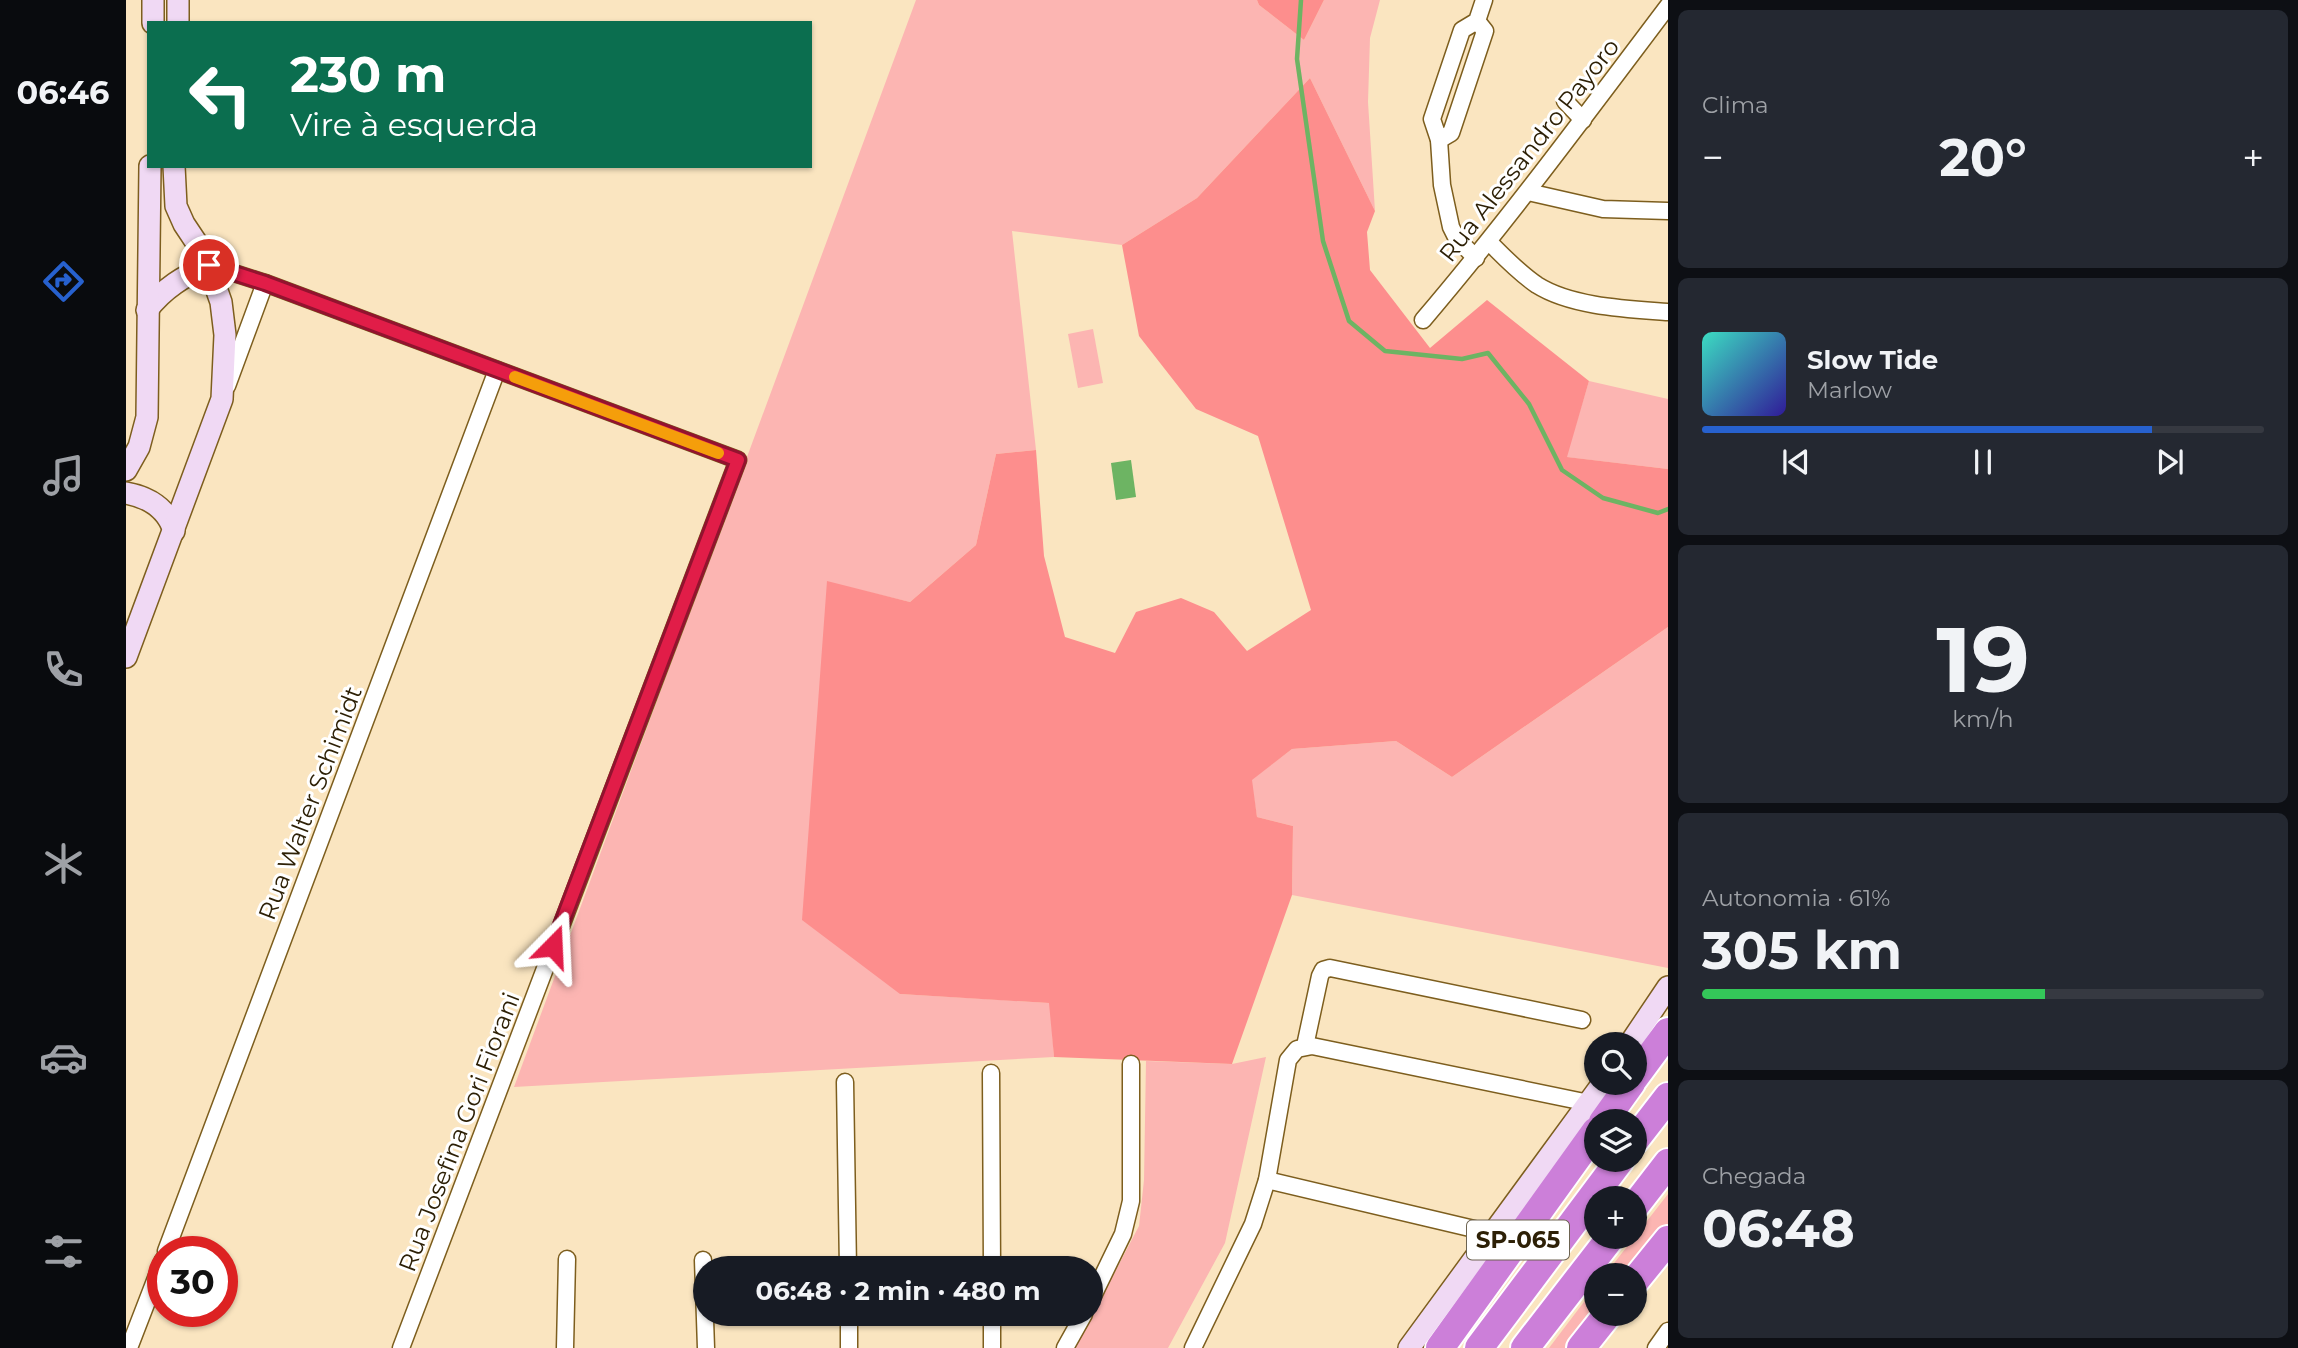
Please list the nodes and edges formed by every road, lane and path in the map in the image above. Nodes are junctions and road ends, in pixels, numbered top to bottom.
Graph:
1 (153, 0) edge
2 (178, 0) edge
3 (1485, 0) edge
4 (1668, 6) edge
5 (153, 21) edge
6 (178, 21) edge
7 (1565, 101) dead end
8 (1583, 120) junction
9 (150, 168) edge
10 (174, 168) edge
11 (1528, 192) junction
12 (1668, 211) edge
13 (1489, 242) junction
14 (1476, 258) junction
15 (209, 265) junction
16 (265, 283) junction
17 (148, 310) junction
18 (1668, 312) edge
19 (1423, 320) dead end
20 (496, 370) junction
21 (222, 399) junction
22 (126, 470) edge
23 (126, 493) edge
24 (174, 531) junction
25 (126, 657) edge
26 (1668, 987) edge
27 (1582, 1020) dead end
28 (1638, 1032) edge
29 (1668, 1032) edge
30 (1301, 1048) junction
31 (1647, 1060) edge
32 (1131, 1064) dead end
33 (991, 1073) dead end
34 (845, 1082) dead end
35 (1617, 1095) edge
36 (1668, 1097) edge
37 (1601, 1109) edge
38 (1584, 1110) edge
39 (1647, 1124) edge
40 (1584, 1127) edge
41 (1584, 1149) edge
42 (1664, 1169) edge
43 (1611, 1172) edge
44 (1267, 1180) junction
45 (1647, 1191) edge
46 (1491, 1233) junction
47 (172, 1236) edge
48 (1668, 1240) edge
49 (1602, 1249) edge
50 (848, 1256) edge
51 (992, 1256) edge
52 (567, 1259) dead end
53 (1647, 1266) edge
54 (1103, 1275) edge
55 (147, 1301) edge
56 (705, 1326) edge
57 (849, 1326) edge
58 (992, 1326) edge
59 (1077, 1326) edge
60 (1598, 1326) edge
61 (1668, 1331) edge
62 (129, 1348) edge
63 (401, 1348) edge
64 (565, 1348) edge
65 (706, 1348) edge
66 (849, 1348) edge
67 (992, 1348) edge
68 (1065, 1348) edge
69 (1193, 1348) edge
70 (1409, 1348) edge
71 (1440, 1348) edge
72 (1479, 1348) edge
73 (1525, 1348) edge
74 (1581, 1348) edge
75 (1656, 1348) edge

1 - 5 street
2 - 6 street
3 - 14 street
4 - 8 street, Rua Alessandro Payoro
7 - 8 street
8 - 11 street, Rua Alessandro Payoro
9 - 17 street
10 - 15 street
11 - 12 street
11 - 13 street, Rua Alessandro Payoro
13 - 14 street, Rua Alessandro Payoro
13 - 18 street
14 - 19 street, Rua Alessandro Payoro
15 - 16 street
15 - 17 street
15 - 21 street
16 - 20 street
16 - 21 street
17 - 22 street
20 - 47 street, Rua Walter Schimidt
20 - 63 street, Rua Josefina Gori Fiorani
21 - 24 street
23 - 24 street
24 - 25 street
26 - 28 street
27 - 30 street
29 - 31 highway
30 - 38 street
30 - 44 street
32 - 54 street
33 - 51 street
34 - 50 street
35 - 37 highway
36 - 39 highway
40 - 46 street
41 - 71 highway, SP-065
42 - 45 highway
43 - 72 highway, SP-065
44 - 46 street
44 - 69 street
46 - 70 street
48 - 53 highway
49 - 73 highway, SP-065
52 - 64 street
55 - 62 street
56 - 65 street
57 - 66 street
58 - 67 street
59 - 68 street
60 - 74 highway
61 - 75 street

